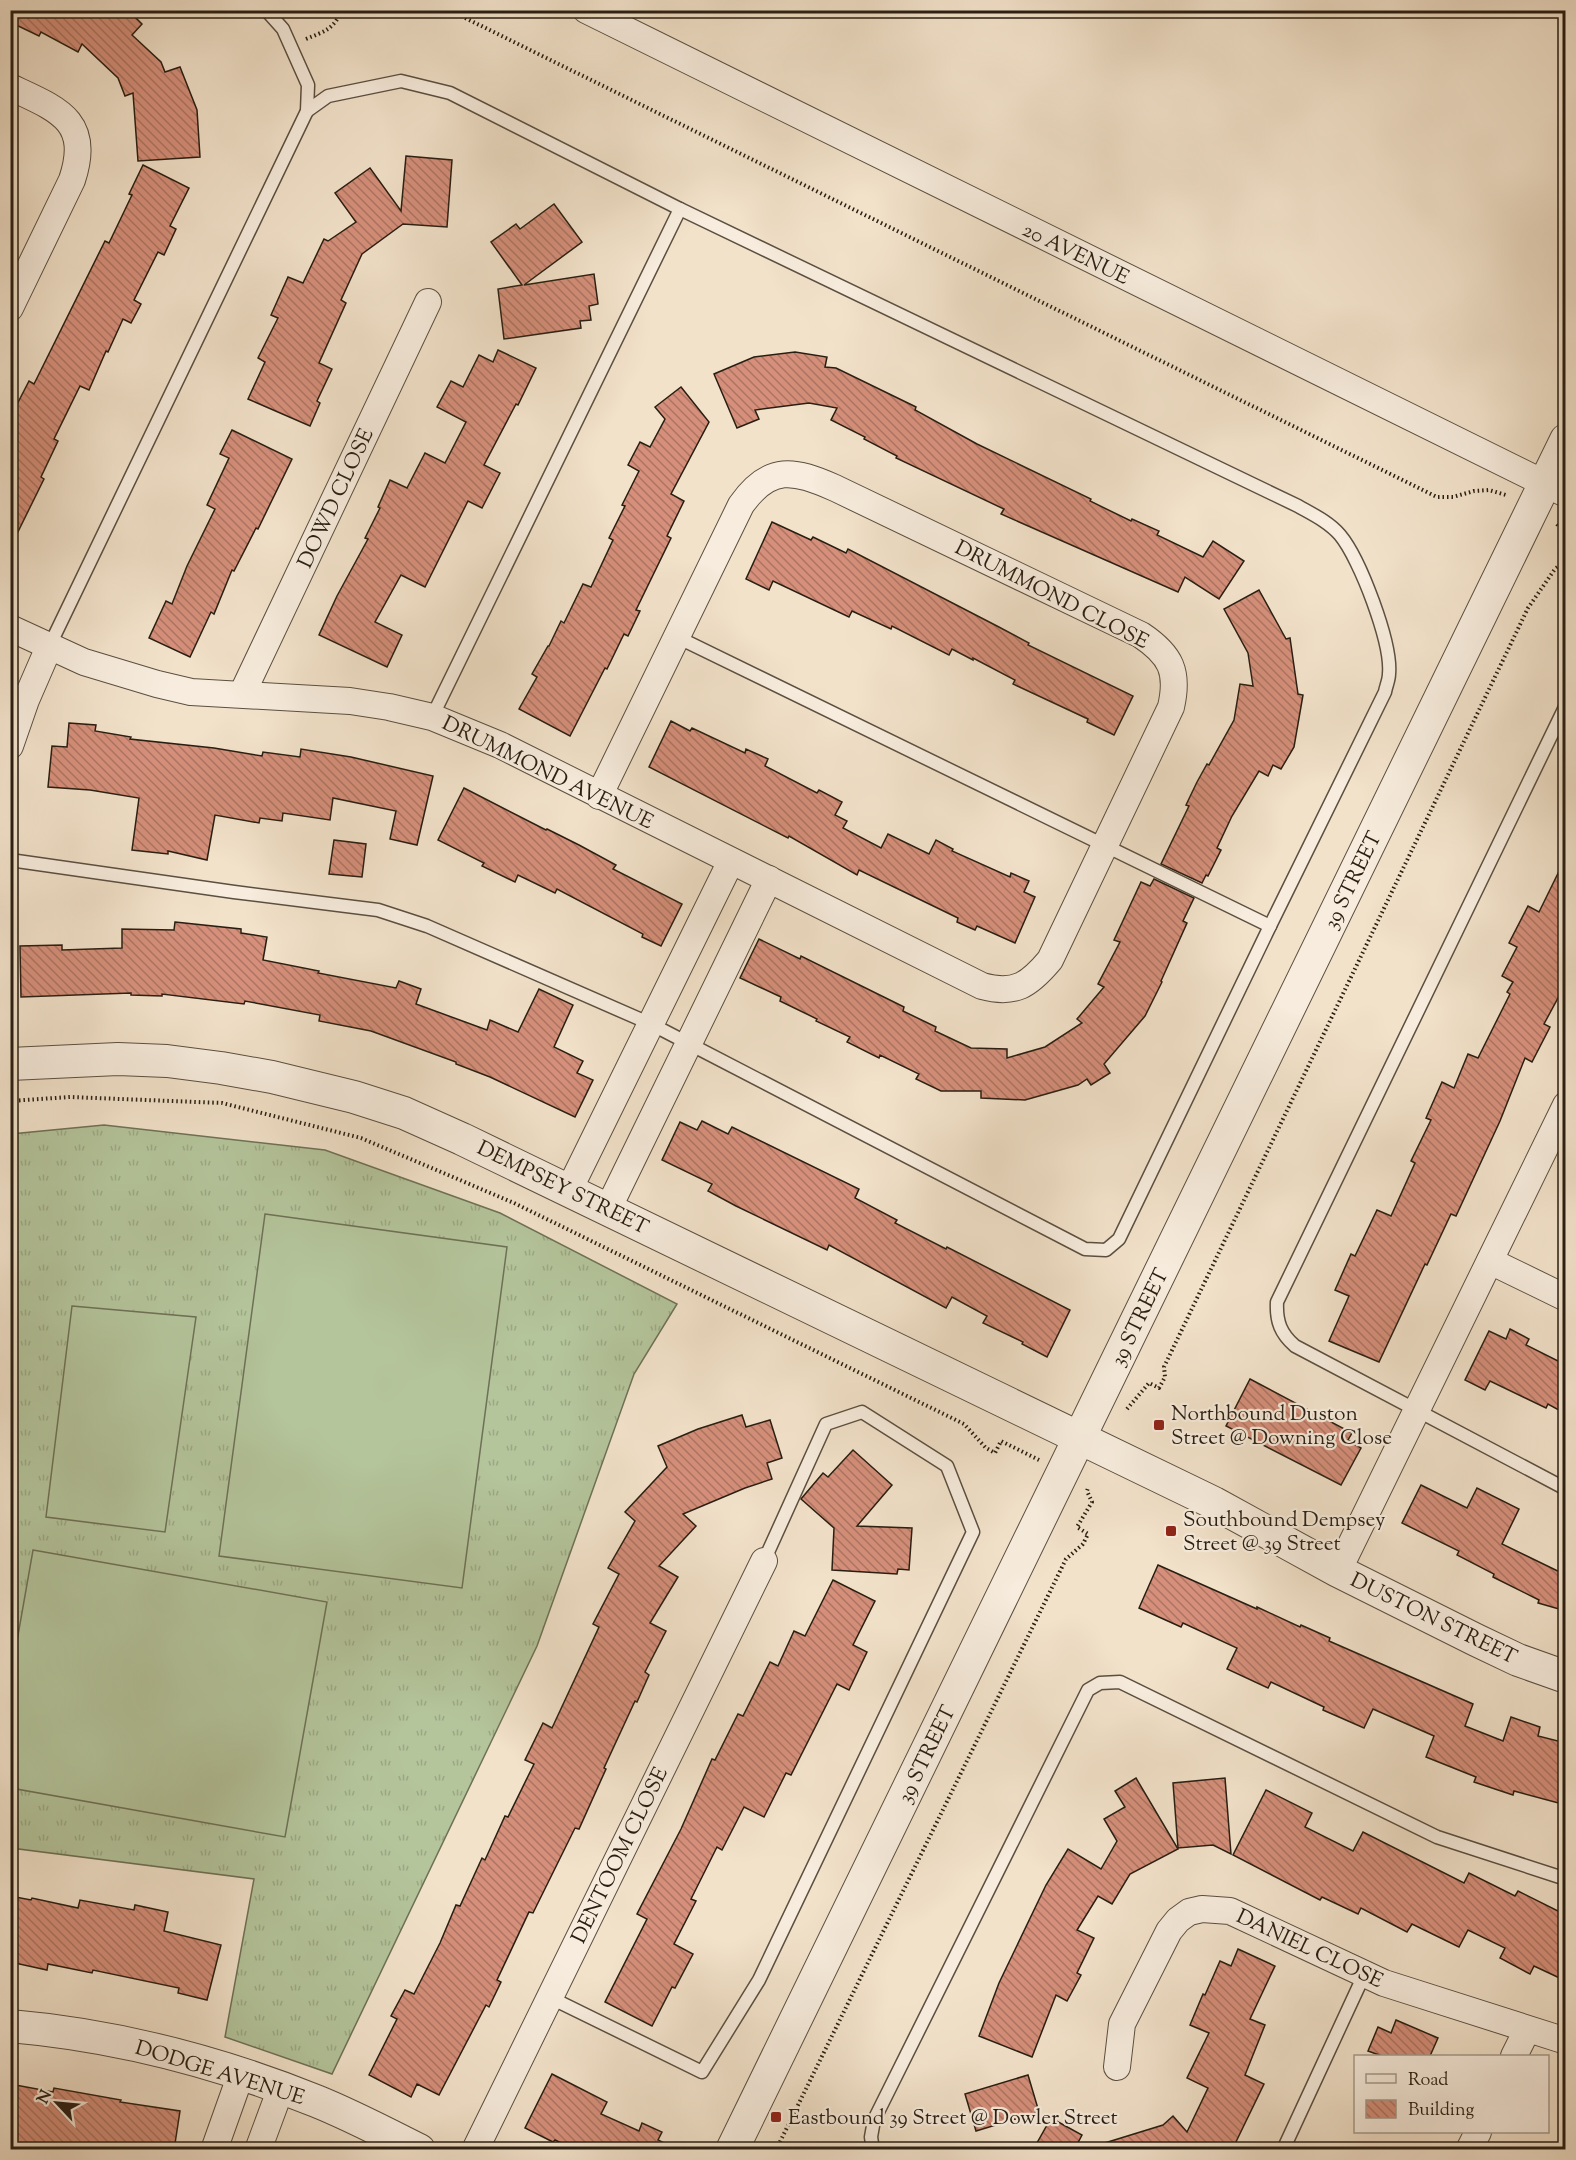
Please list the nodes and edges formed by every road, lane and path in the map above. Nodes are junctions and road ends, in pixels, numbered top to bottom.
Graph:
1 (266, 10) edge
2 (342, 10) edge
3 (449, 10) edge
4 (586, 10) edge
5 (291, 44) junction
6 (10, 87) edge
7 (308, 111) junction
8 (680, 209) junction
9 (428, 302) dead end
10 (10, 308) edge
11 (1566, 440) edge
12 (1555, 489) edge
13 (1508, 496) dead end
14 (1566, 560) edge
15 (10, 628) edge
16 (677, 638) junction
17 (49, 647) junction
18 (242, 694) junction
19 (1566, 705) edge
20 (432, 717) junction
21 (10, 746) edge
22 (600, 796) junction
23 (1104, 847) junction
24 (10, 860) edge
25 (731, 861) junction
26 (769, 879) junction
27 (1270, 926) junction
28 (651, 1024) junction
29 (689, 1043) junction
30 (10, 1064) edge
31 (10, 1101) edge
32 (1566, 1105) edge
33 (569, 1190) junction
34 (608, 1209) junction
35 (1490, 1262) junction
36 (1566, 1298) edge
37 (1129, 1407) dead end
38 (1416, 1411) junction
39 (1080, 1438) junction
40 (1034, 1457) dead end
41 (1566, 1489) edge
42 (1089, 1496) dead end
43 (764, 1561) joint
44 (1338, 1571) junction
45 (1566, 1677) edge
46 (1566, 1879) edge
47 (1364, 1975) junction
48 (549, 1997) junction
49 (10, 2026) edge
50 (1527, 2030) junction
51 (1566, 2041) edge
52 (1514, 2055) edge
53 (1117, 2067) dead end
54 (241, 2074) junction
55 (280, 2088) junction
56 (1478, 2133) edge
57 (214, 2150) edge
58 (258, 2150) edge
59 (419, 2150) edge
60 (475, 2150) edge
61 (732, 2150) edge
62 (776, 2150) edge
63 (873, 2150) edge
64 (1283, 2150) edge
65 (1469, 2150) edge

1 - 5 lane
2 - 5 path
3 - 13 path
4 - 12 street, 20 AVENUE
5 - 7 lane
6 - 10 street
7 - 8 lane
7 - 17 lane
8 - 20 lane
8 - 27 lane
9 - 18 street, DOWD CLOSE
11 - 12 street, 39 STREET
12 - 39 street, 39 STREET
14 - 37 path
15 - 17 street, DRUMMOND AVENUE
16 - 22 street, DRUMMOND CLOSE
16 - 23 lane
16 - 23 street, DRUMMOND CLOSE
17 - 18 street, DRUMMOND AVENUE
17 - 21 street
18 - 20 street, DRUMMOND AVENUE
19 - 38 lane
20 - 22 street, DRUMMOND AVENUE
22 - 25 street, DRUMMOND AVENUE
23 - 26 street, DRUMMOND CLOSE
23 - 27 lane
24 - 28 lane
25 - 26 street, DRUMMOND AVENUE
25 - 28 street
26 - 29 street
27 - 29 lane
28 - 29 lane
28 - 33 street
29 - 34 street
30 - 33 street, DEMPSEY STREET
31 - 40 path
32 - 35 street
33 - 34 street, DEMPSEY STREET
34 - 39 street, DEMPSEY STREET
35 - 36 street
35 - 38 street
38 - 41 lane
38 - 44 street
39 - 44 street, DUSTON STREET
39 - 61 street, 39 STREET
42 - 62 path
43 - 48 street, DENTOOM CLOSE
43 - 48 lane
44 - 45 street, DUSTON STREET
46 - 63 lane
47 - 50 street, DANIEL CLOSE
47 - 53 street, DANIEL CLOSE
47 - 64 lane
48 - 60 street, DENTOOM CLOSE
49 - 54 street, DODGE AVENUE
50 - 51 street, DANIEL CLOSE
50 - 52 street
54 - 55 street, DODGE AVENUE
54 - 57 street
55 - 58 street
55 - 59 street, DODGE AVENUE
56 - 65 street

